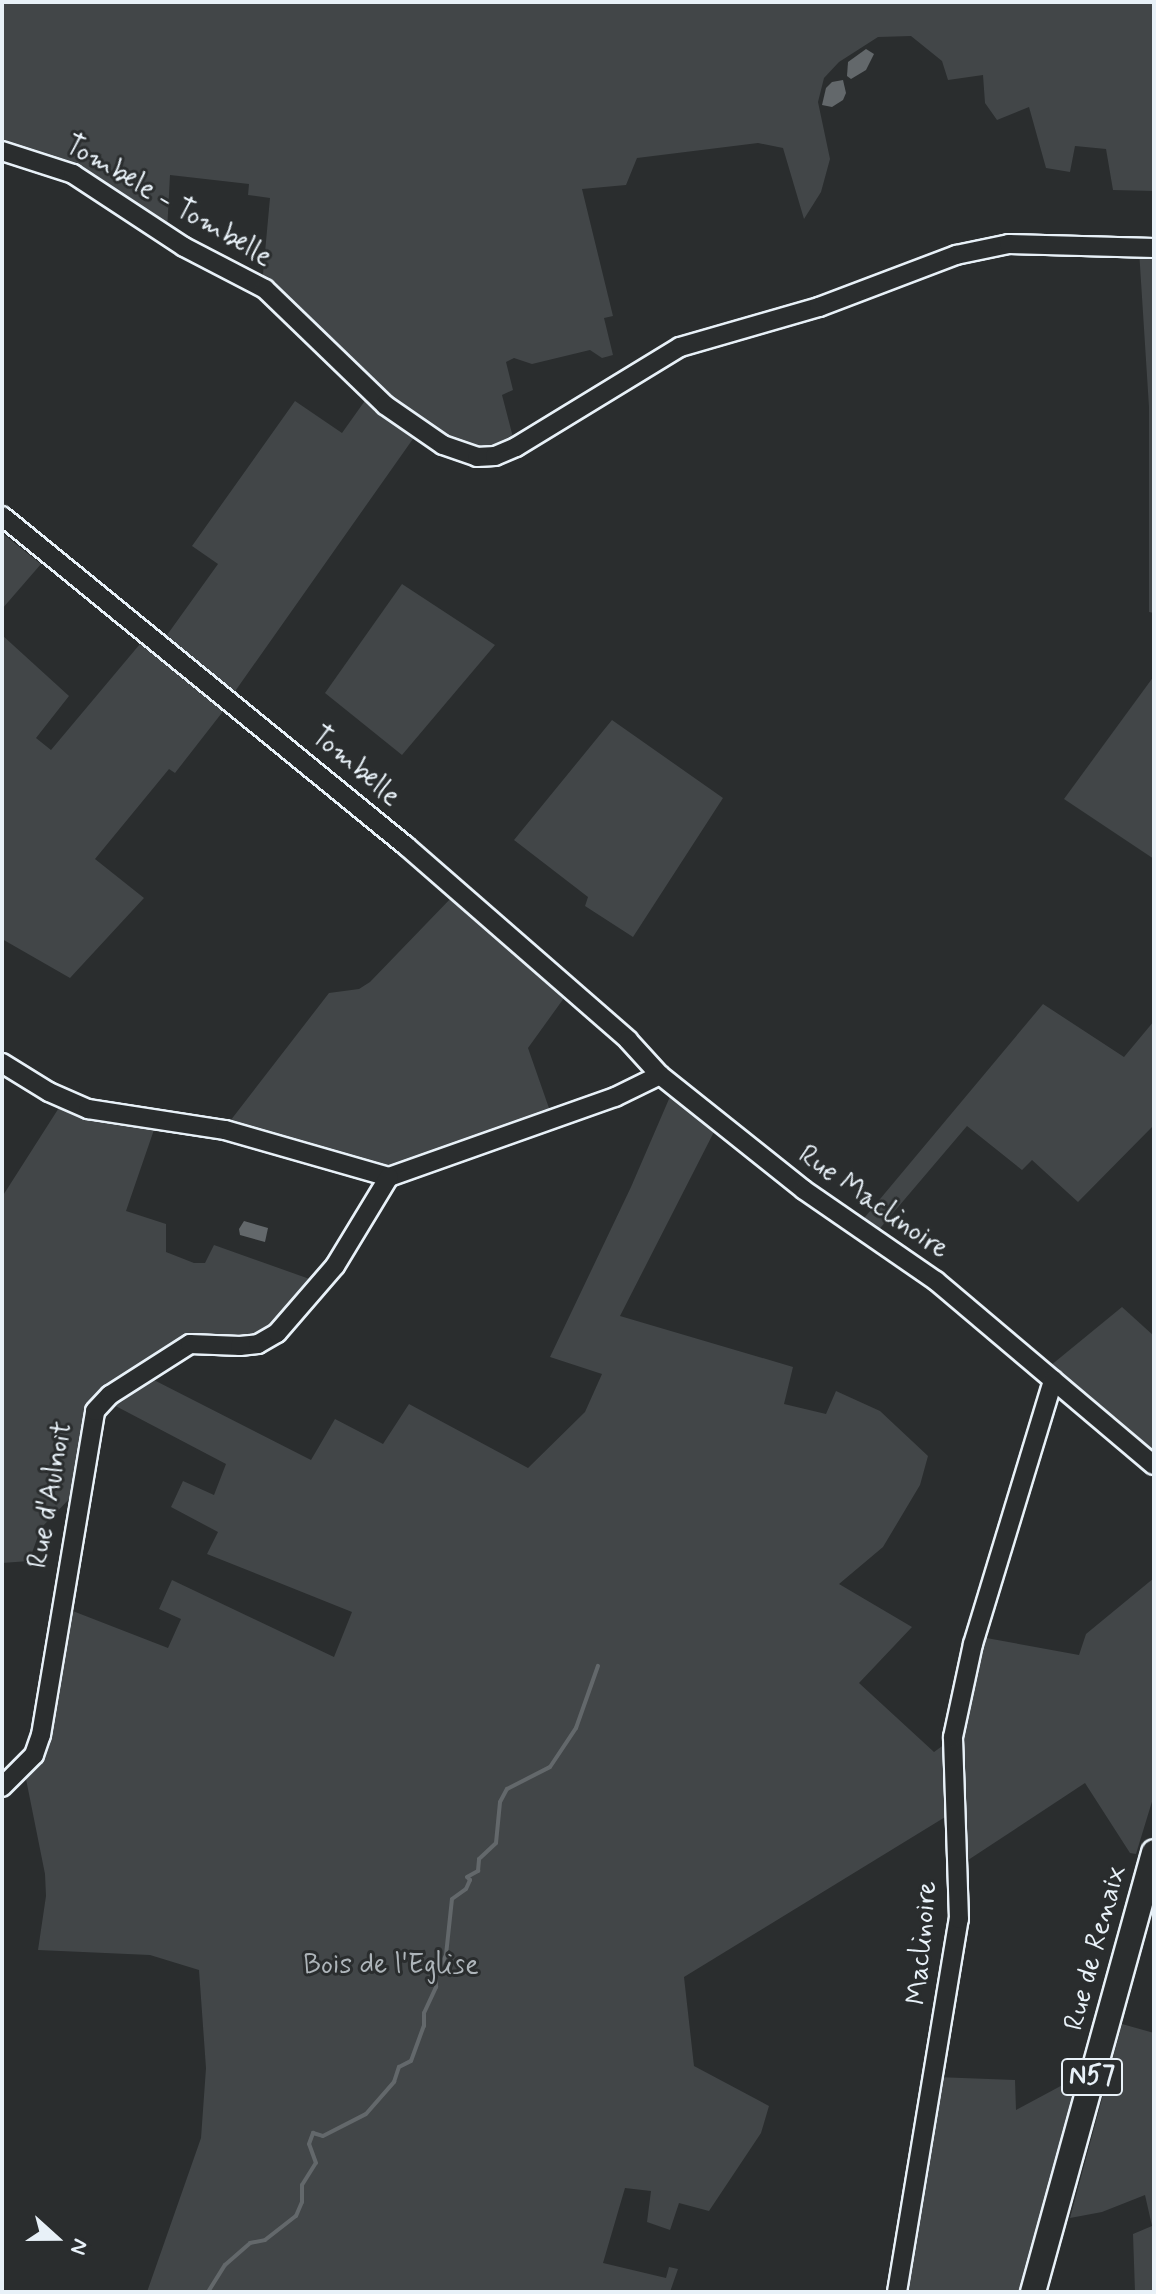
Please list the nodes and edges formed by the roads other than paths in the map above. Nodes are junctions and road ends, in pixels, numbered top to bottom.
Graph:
1 (2, 151) edge
2 (1154, 248) edge
3 (2, 516) edge
4 (2, 1063) edge
5 (660, 1075) junction
6 (389, 1177) junction
7 (1053, 1380) junction
8 (1154, 1465) edge
9 (2, 1787) edge
10 (1154, 1852) edge
11 (897, 2292) edge
12 (1033, 2292) edge

1 - 2 street, Tombele - Tombelle
3 - 5 street, Tombelle
4 - 6 street
5 - 6 street
5 - 7 street, Rue Maclinoire
6 - 9 street, Rue d'Aulnoit
7 - 8 street, Rue Maclinoire
7 - 11 street, Maclinoire
10 - 12 main road, Rue de Renaix / N57

